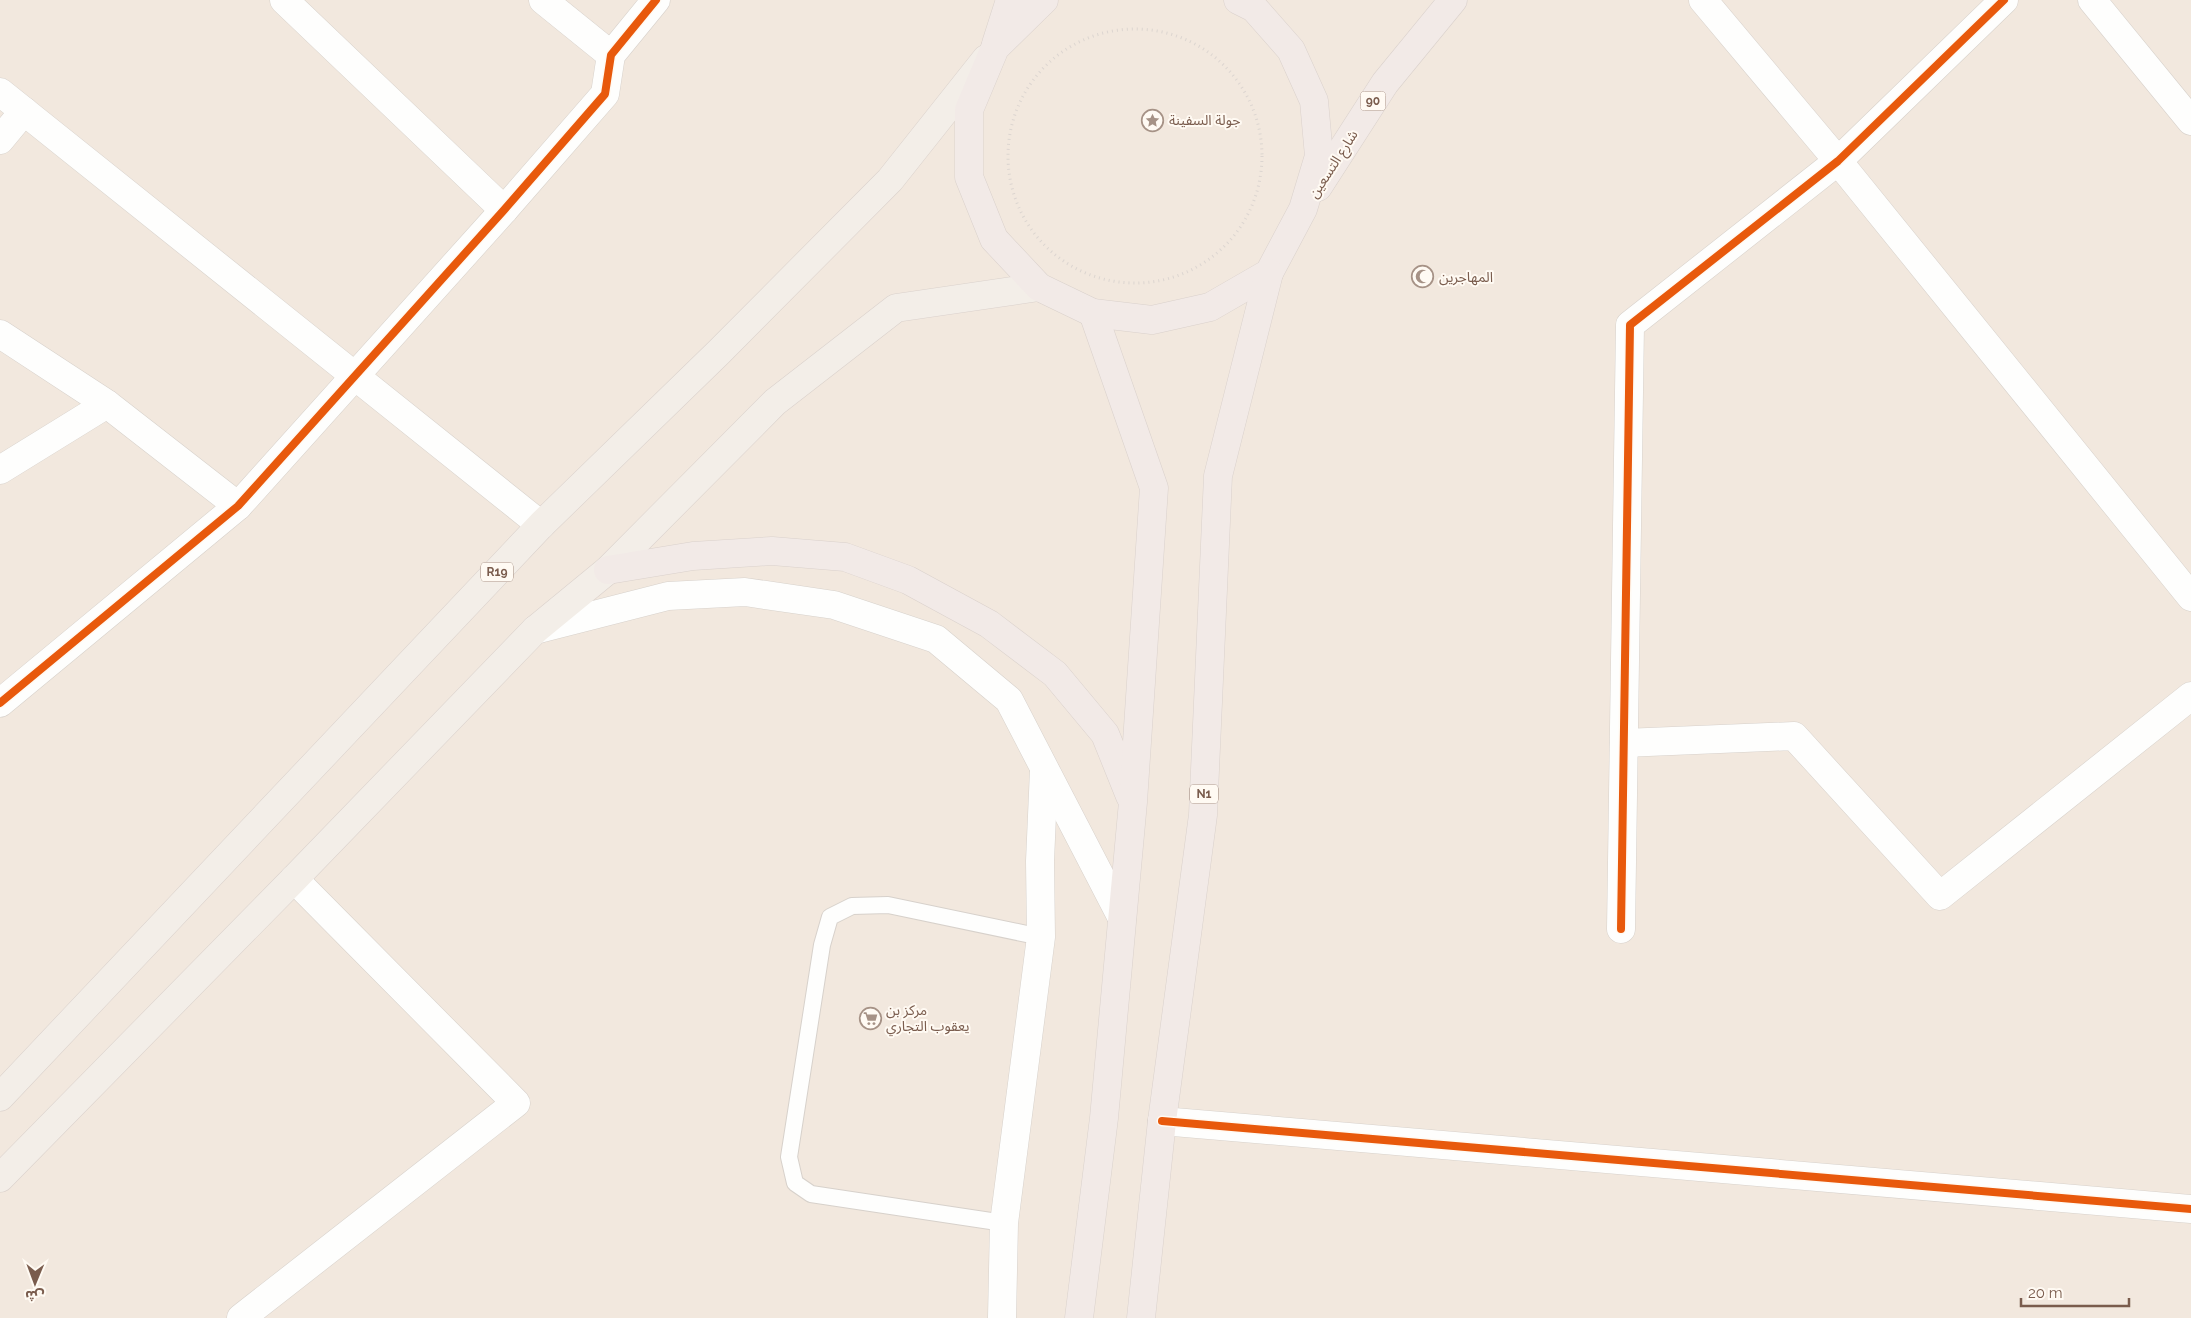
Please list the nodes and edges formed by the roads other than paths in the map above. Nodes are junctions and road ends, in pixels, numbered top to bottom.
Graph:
1 (284, 0) edge
2 (543, 0) edge
3 (656, 0) edge
4 (1010, 0) edge
5 (1044, 0) edge
6 (1454, 0) edge
7 (1703, 0) edge
8 (2004, 0) edge
9 (2092, 0) edge
10 (1254, 3) edge
11 (995, 48) junction
12 (611, 55) junction
13 (0, 92) edge
14 (24, 111) junction
15 (2191, 121) edge
16 (0, 140) edge
17 (1838, 161) junction
18 (1303, 209) junction
19 (504, 210) junction
20 (1269, 273) junction
21 (1039, 287) junction
22 (1093, 313) junction
23 (0, 334) edge
24 (354, 375) junction
25 (107, 404) junction
26 (0, 470) edge
27 (238, 506) junction
28 (541, 525) junction
29 (608, 570) junction
30 (2191, 596) edge
31 (535, 630) junction
32 (2191, 696) edge
33 (0, 703) edge
34 (1624, 743) junction
35 (1044, 768) junction
36 (1132, 802) junction
37 (294, 879) junction
38 (1122, 918) junction
39 (1621, 928) dead end
40 (1041, 937) junction
41 (0, 1097) edge
42 (1162, 1121) junction
43 (0, 1178) edge
44 (2191, 1209) edge
45 (1004, 1223) junction
46 (241, 1318) edge
47 (1002, 1318) edge
48 (1079, 1318) edge
49 (1140, 1318) edge

1 - 19 street
2 - 12 street
3 - 12 street
4 - 11 highway
5 - 11 highway
6 - 18 highway, شارع التسعين / 90
7 - 17 street
8 - 17 street
9 - 15 street
10 - 18 highway
11 - 21 highway
11 - 28 main road, R19
12 - 19 street
13 - 14 street
14 - 16 street
14 - 24 street
17 - 30 street
17 - 34 street
18 - 20 highway
19 - 24 street
20 - 22 highway
20 - 42 highway, N1
21 - 22 highway
21 - 29 main road
22 - 36 highway
23 - 25 street
24 - 27 street
24 - 28 street
25 - 26 street
25 - 27 street
27 - 33 street
28 - 41 main road, R19
29 - 31 main road
29 - 36 highway
31 - 35 street
31 - 37 main road
32 - 34 street
34 - 39 street
35 - 38 street
35 - 40 street
36 - 38 highway
37 - 43 main road
37 - 46 street
38 - 48 highway
40 - 45 street
40 - 45 lane
42 - 44 street
42 - 49 highway, N1
45 - 47 street

